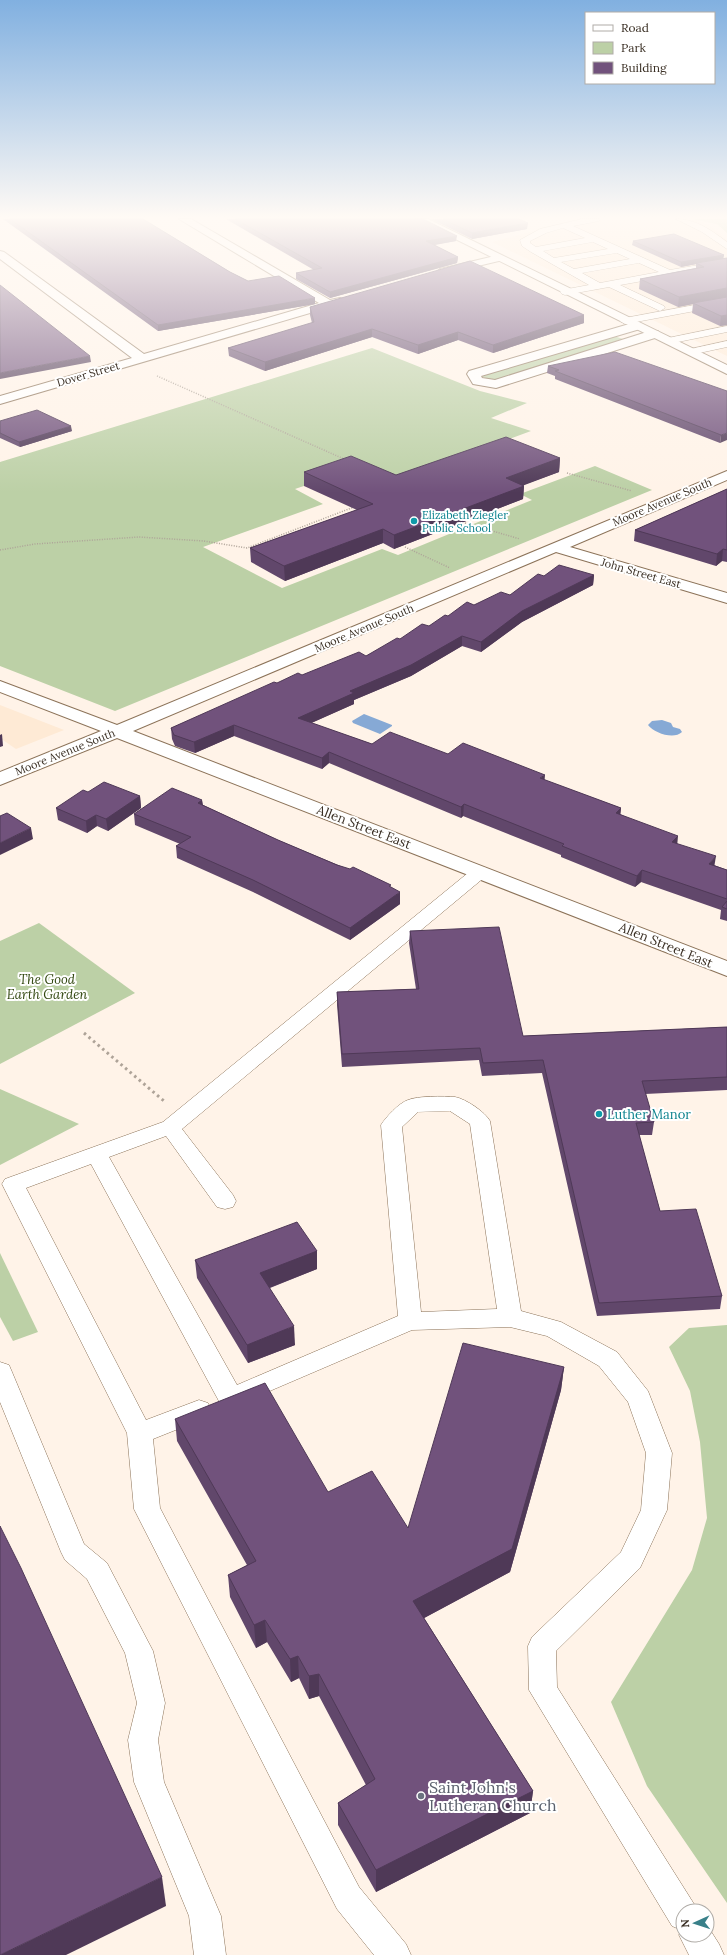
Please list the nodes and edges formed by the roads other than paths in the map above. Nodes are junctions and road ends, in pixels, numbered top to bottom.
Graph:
1 (77, 310) edge
2 (307, 310) edge
3 (603, 310) edge
4 (683, 310) edge
5 (625, 321) junction
6 (636, 326) junction
7 (727, 329) edge
8 (654, 334) junction
9 (668, 341) junction
10 (727, 344) edge
11 (690, 352) junction
12 (142, 358) junction
13 (727, 370) edge
14 (0, 400) edge
15 (727, 475) edge
16 (555, 548) junction
17 (727, 598) edge
18 (0, 686) edge
19 (117, 731) junction
20 (0, 779) edge
21 (480, 872) junction
22 (727, 969) edge
23 (175, 1123) junction
24 (98, 1154) junction
25 (225, 1201) dead end
26 (510, 1318) junction
27 (410, 1321) junction
28 (0, 1372) edge
29 (231, 1397) junction
30 (140, 1433) junction
31 (676, 1903) edge
32 (700, 1943) edge
33 (210, 1955) edge
34 (395, 1955) edge
35 (708, 1955) edge

1 - 12 street
2 - 12 street, Dover Street
3 - 5 street
4 - 5 lane
5 - 6 street
6 - 8 street
6 - 8 street
7 - 9 lane
8 - 9 street
9 - 11 street
10 - 11 lane
11 - 13 street
12 - 14 street, Dover Street
15 - 16 street, Moore Avenue South
16 - 17 street, John Street East
16 - 19 street, Moore Avenue South
18 - 19 street, Allen Street East
19 - 20 street, Moore Avenue South
19 - 21 street, Allen Street East
21 - 22 street, Allen Street East
21 - 23 lane
23 - 24 lane
23 - 25 lane
24 - 29 lane
24 - 30 lane
26 - 27 lane
26 - 27 lane
26 - 31 lane
27 - 29 lane
28 - 33 lane
29 - 30 lane
30 - 34 lane
32 - 35 lane

